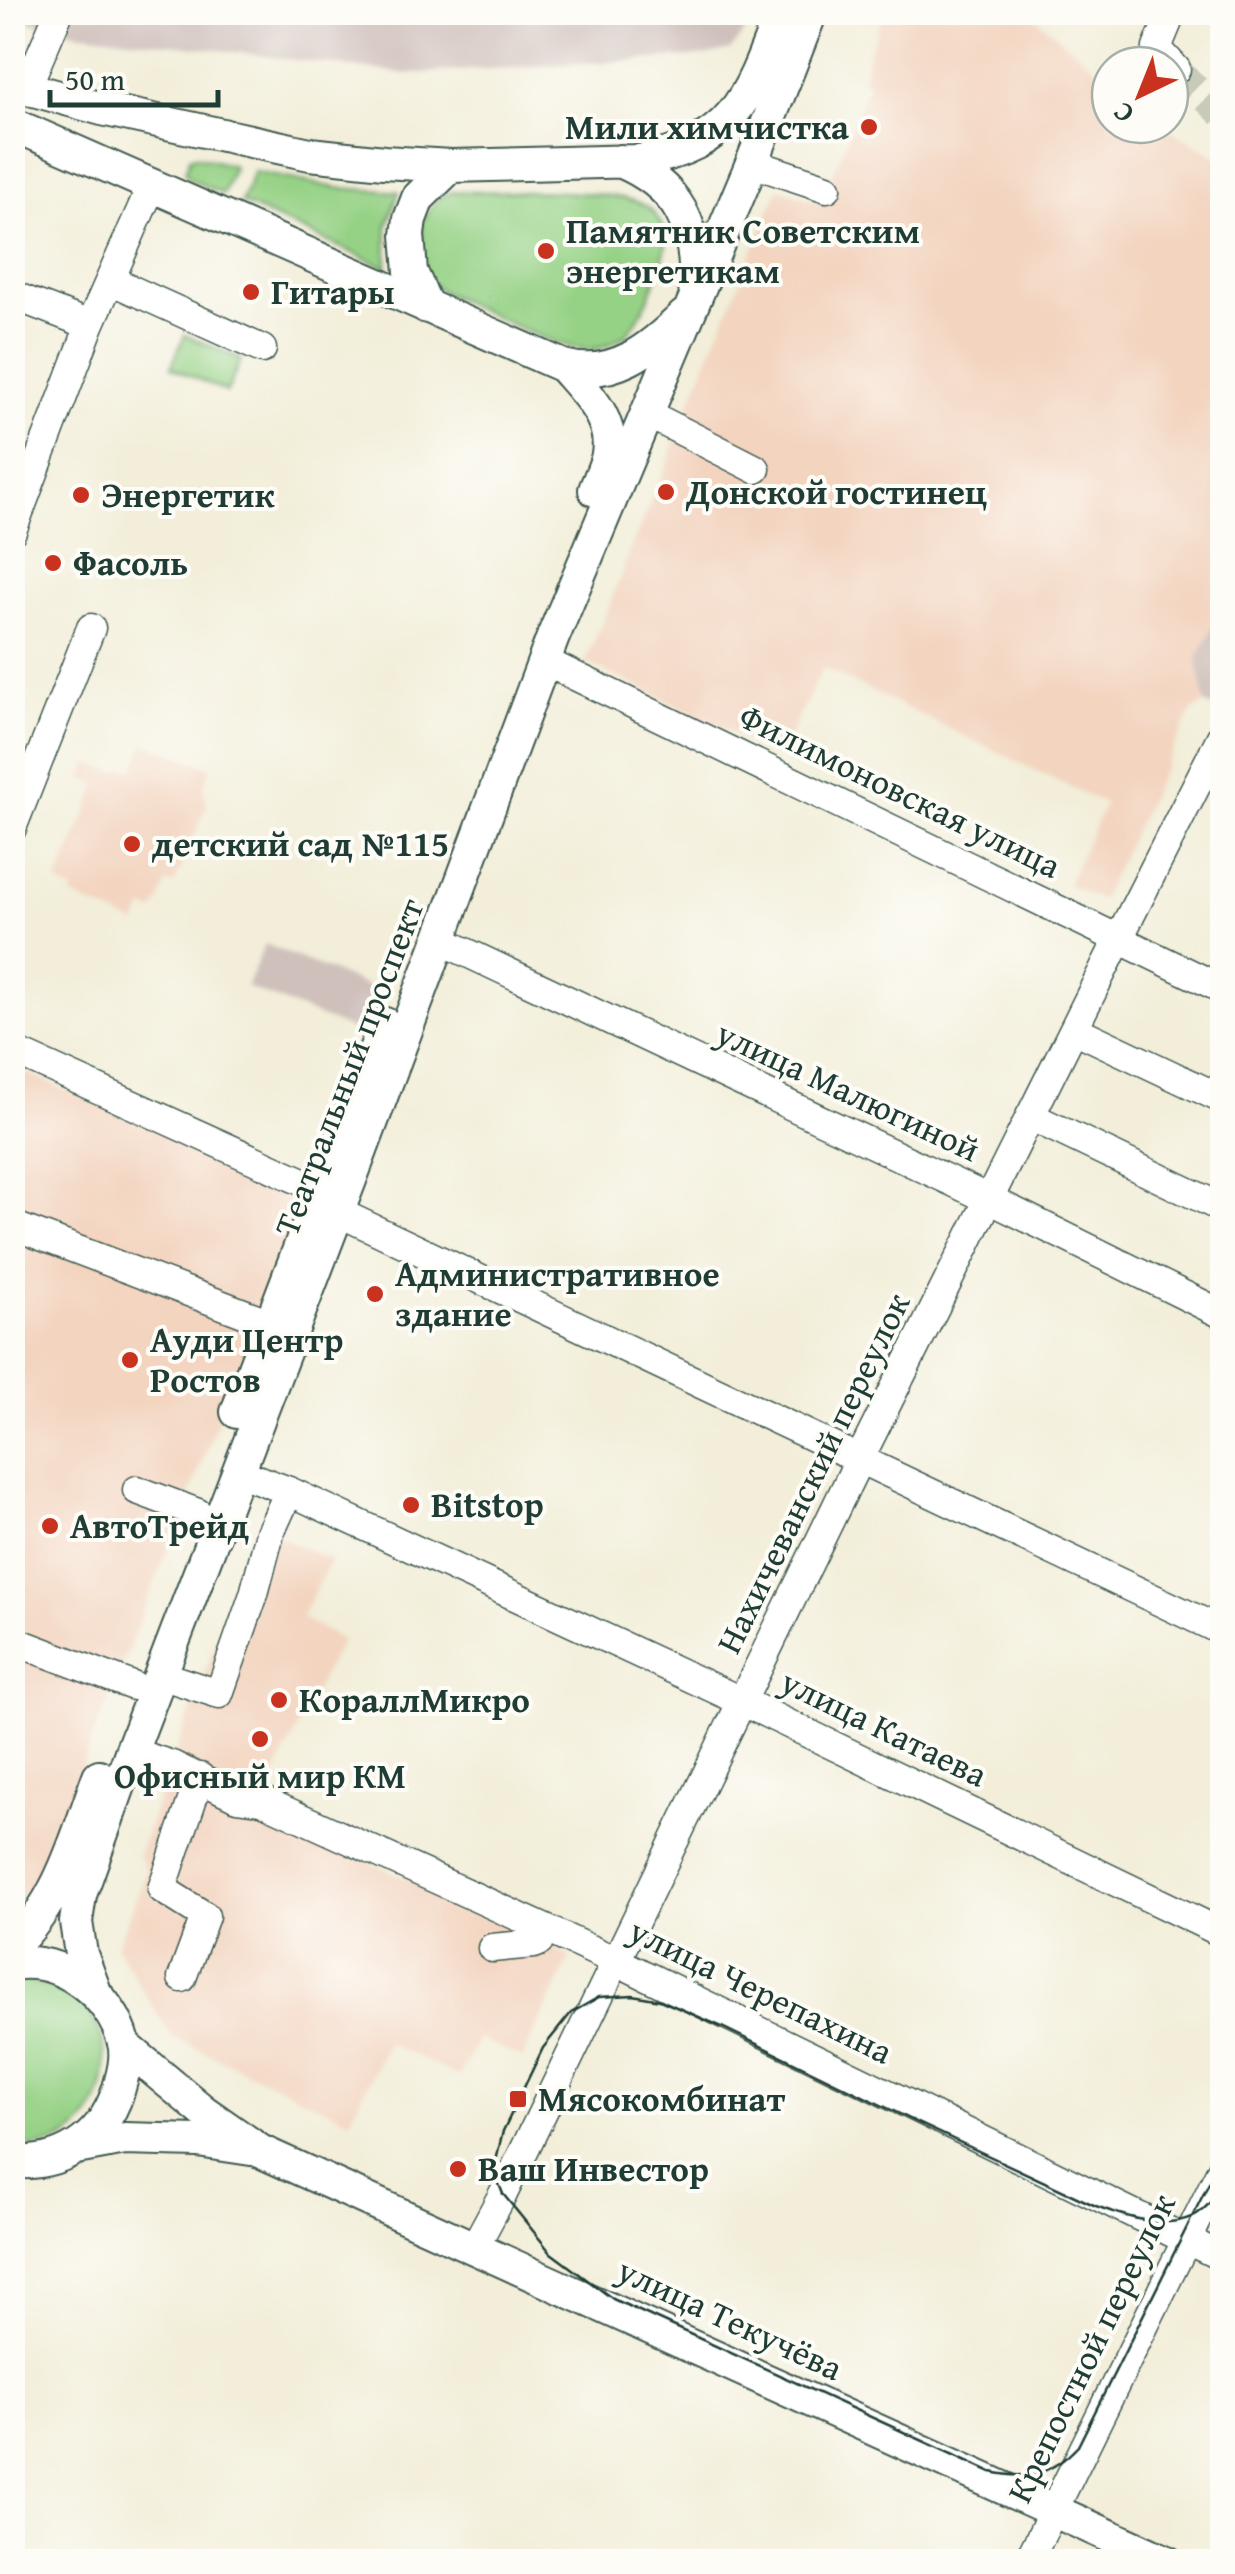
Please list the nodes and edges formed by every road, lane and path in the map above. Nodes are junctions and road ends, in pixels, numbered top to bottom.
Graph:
1 (59, 12) edge
2 (781, 12) edge
3 (811, 12) edge
4 (1172, 12) edge
5 (1158, 45) edge
6 (19, 87) edge
7 (12, 124) edge
8 (620, 161) junction
9 (752, 162) junction
10 (450, 166) junction
11 (152, 185) junction
12 (827, 188) dead end
13 (110, 280) junction
14 (12, 295) edge
15 (693, 306) junction
16 (427, 307) junction
17 (90, 325) junction
18 (262, 349) dead end
19 (562, 366) junction
20 (648, 414) junction
21 (756, 469) dead end
22 (12, 532) edge
23 (90, 628) dead end
24 (544, 661) junction
25 (1222, 735) edge
26 (24, 768) edge
27 (12, 828) edge
28 (1118, 938) junction
29 (440, 940) junction
30 (1222, 989) edge
31 (1074, 1029) junction
32 (12, 1050) edge
33 (1222, 1099) edge
34 (1030, 1116) junction
35 (989, 1199) junction
36 (329, 1201) junction
37 (1222, 1208) edge
38 (12, 1225) edge
39 (1222, 1314) edge
40 (270, 1323) junction
41 (859, 1460) junction
42 (238, 1472) junction
43 (138, 1490) dead end
44 (289, 1492) junction
45 (198, 1513) junction
46 (1222, 1631) edge
47 (17, 1642) dead end
48 (146, 1680) junction
49 (743, 1702) junction
50 (131, 1752) junction
51 (200, 1777) junction
52 (544, 1929) junction
53 (1222, 1933) edge
54 (12, 1946) edge
55 (492, 1948) dead end
56 (616, 1962) junction
57 (12, 1964) edge
58 (182, 1978) dead end
59 (94, 1992) junction
60 (125, 2046) junction
61 (260, 2151) junction
62 (63, 2154) junction
63 (12, 2162) edge
64 (1222, 2168) edge
65 (12, 2192) edge
66 (1187, 2240) junction
67 (474, 2246) junction
68 (1222, 2257) edge
69 (1052, 2511) junction
70 (1028, 2562) edge
71 (1166, 2562) edge

1 - 6 street
2 - 8 main road
3 - 9 main road, Театральный проспект
4 - 5 street
6 - 10 main road
7 - 11 main road
8 - 10 main road
8 - 15 main road
9 - 12 street
9 - 15 main road, Театральный проспект
10 - 16 main road
11 - 13 street
11 - 16 main road
13 - 17 street
13 - 18 street
14 - 17 street
15 - 19 main road
15 - 20 main road, Театральный проспект
16 - 19 main road
17 - 22 street
19 - 36 main road, Театральный проспект
20 - 21 street
20 - 24 main road, Театральный проспект
23 - 26 street
24 - 28 street, Филимоновская улица
24 - 29 main road, Театральный проспект
25 - 28 street, Нахичеванский переулок
26 - 27 street
28 - 30 street, Филимоновская улица
28 - 31 street, Нахичеванский переулок
29 - 35 street, улица Малюгиной
29 - 36 main road, Театральный проспект
31 - 33 street
31 - 34 street, Нахичеванский переулок
32 - 36 street
34 - 35 street, Нахичеванский переулок
34 - 37 street
35 - 39 street, улица Малюгиной
35 - 41 street, Нахичеванский переулок
36 - 40 main road, Театральный проспект
36 - 41 street
36 - 42 main road, Театральный проспект
38 - 40 street
40 - 45 main road, Театральный проспект
41 - 46 street
41 - 49 street, Нахичеванский переулок
42 - 44 street, улица Катаева
42 - 48 main road, Театральный проспект
43 - 45 street
44 - 48 street
44 - 49 street, улица Катаева
45 - 48 main road, Театральный проспект
47 - 48 street
48 - 50 main road, Театральный проспект
48 - 54 main road, Театральный проспект
49 - 53 street, улица Катаева
49 - 56 street, Нахичеванский переулок
50 - 51 street, улица Черепахина
50 - 59 main road, Театральный проспект
51 - 52 street, улица Черепахина
51 - 58 street
52 - 55 street
52 - 56 street, улица Черепахина
56 - 66 street, улица Черепахина
56 - 67 street, Нахичеванский переулок
57 - 59 main road
59 - 60 main road
60 - 61 main road, улица Текучёва
60 - 62 main road
61 - 62 main road, улица Текучёва
61 - 67 main road, улица Текучёва
62 - 63 main road, улица Текучёва
62 - 65 main road
64 - 66 street, Крепостной переулок
66 - 68 street, улица Черепахина
66 - 69 street, Крепостной переулок
67 - 69 main road, улица Текучёва
69 - 70 street, Крепостной переулок
69 - 71 main road, улица Текучёва

